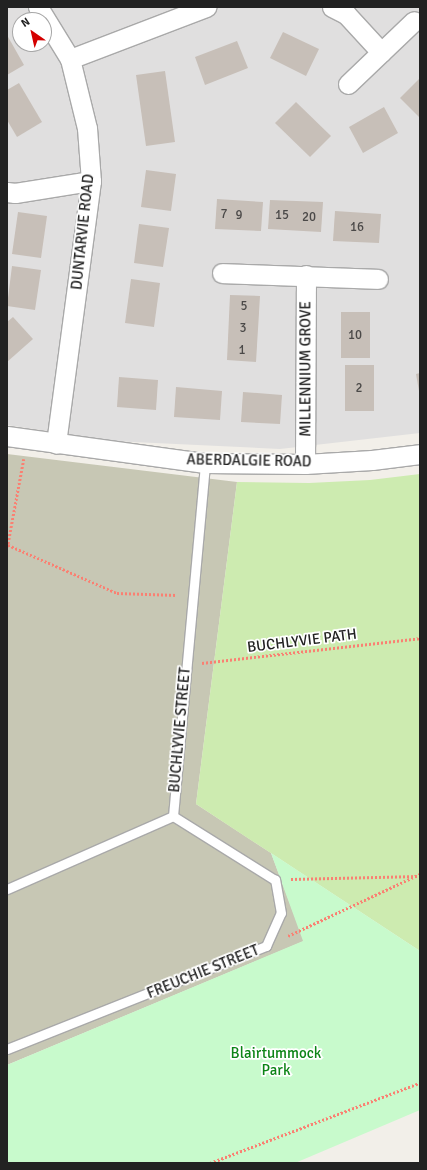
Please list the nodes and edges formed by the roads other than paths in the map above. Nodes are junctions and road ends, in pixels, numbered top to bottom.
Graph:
1 (38, 7) edge
2 (206, 7) edge
3 (332, 7) edge
4 (414, 21) dead end
5 (381, 52) junction
6 (70, 60) junction
7 (348, 84) dead end
8 (91, 181) junction
9 (7, 192) edge
10 (222, 273) dead end
11 (306, 274) junction
12 (378, 279) dead end
13 (7, 436) edge
14 (56, 444) junction
15 (420, 454) edge
16 (205, 463) junction
17 (305, 464) junction
18 (173, 816) junction
19 (7, 889) edge
20 (7, 1049) edge

1 - 6 street, DUNTARVIE ROAD
2 - 6 street
3 - 5 street
4 - 5 street
5 - 7 street
6 - 8 street, DUNTARVIE ROAD
8 - 9 street
8 - 14 street, DUNTARVIE ROAD
10 - 11 street
11 - 12 street
11 - 17 street, MILLENNIUM GROVE
13 - 14 street, ABERDALGIE ROAD
14 - 16 street, ABERDALGIE ROAD
15 - 17 street, ABERDALGIE ROAD
16 - 17 street, ABERDALGIE ROAD
16 - 18 lane, BUCHLYVIE STREET
18 - 19 lane
18 - 20 lane, FREUCHIE STREET

